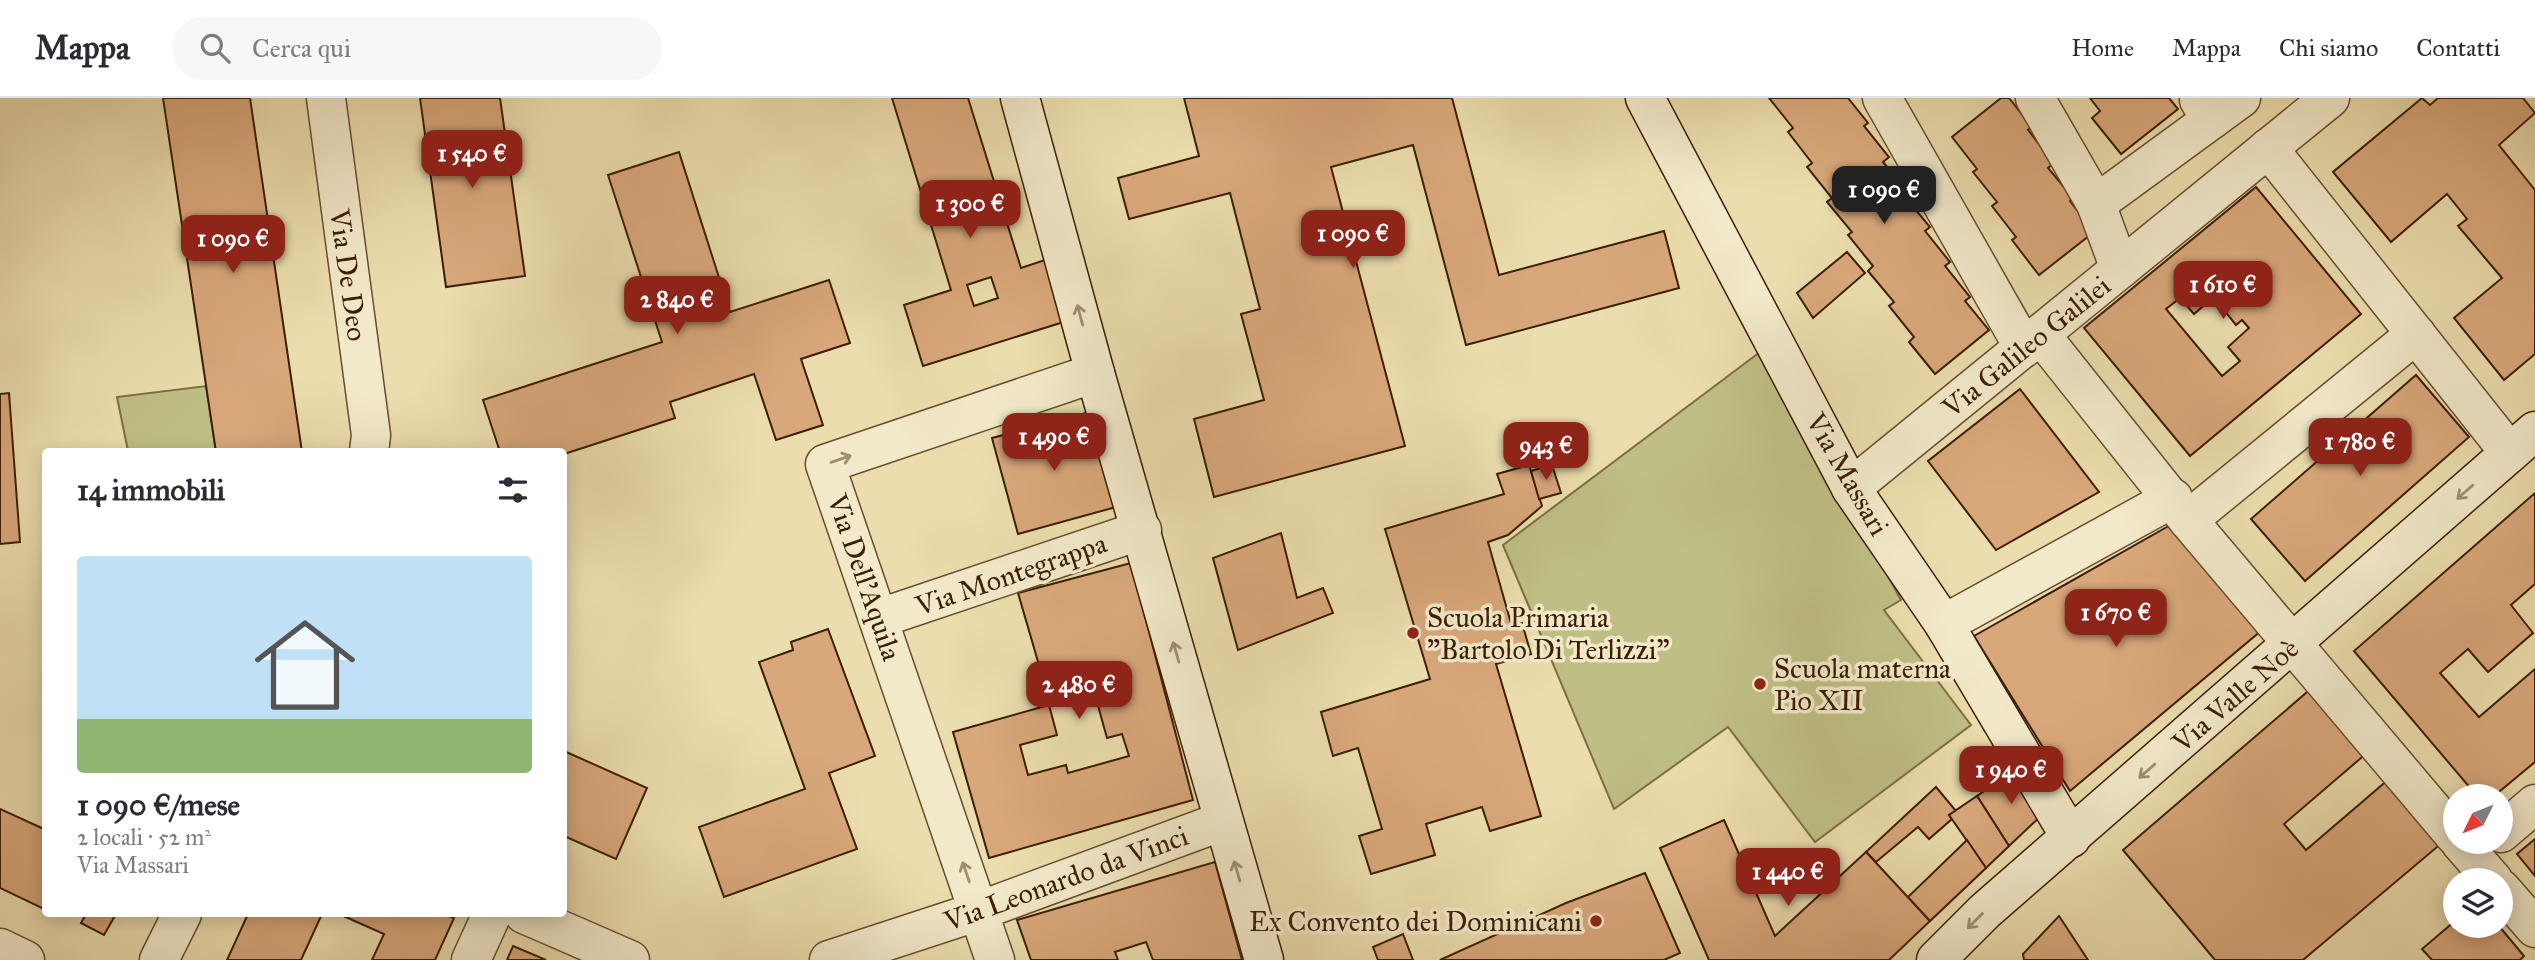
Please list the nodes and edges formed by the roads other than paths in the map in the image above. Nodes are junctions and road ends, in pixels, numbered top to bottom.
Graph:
1 (326, 98) edge
2 (1020, 98) edge
3 (1645, 98) edge
4 (1882, 98) edge
5 (2035, 98) edge
6 (2330, 98) edge
7 (2217, 105) edge
8 (2268, 148) junction
9 (2096, 204) junction
10 (2120, 269) junction
11 (2416, 334) junction
12 (2032, 341) junction
13 (1096, 373) junction
14 (2522, 442) edge
15 (369, 448) edge
16 (1851, 488) junction
17 (2180, 509) junction
18 (1142, 530) junction
19 (880, 618) junction
20 (1944, 624) junction
21 (2292, 645) junction
22 (2535, 804) edge
23 (2443, 809) edge
24 (1223, 821) junction
25 (2513, 821) edge
26 (2071, 838) junction
27 (2513, 903) edge
28 (979, 911) junction
29 (180, 917) edge
30 (491, 917) edge
31 (531, 917) edge
32 (2535, 928) edge
33 (0, 948) edge
34 (25, 960) edge
35 (159, 960) edge
36 (471, 960) edge
37 (630, 960) edge
38 (829, 960) edge
39 (995, 960) edge
40 (1264, 960) edge
41 (1936, 960) edge

1 - 15 street, Via De Deo
13 -> 2 street
3 - 16 street, Via Massari
4 - 12 street
5 - 9 street
6 - 8 street, Via Galileo Galilei
7 - 9 street
8 - 10 street, Via Galileo Galilei
8 - 11 street
9 - 10 street
10 - 12 street, Via Galileo Galilei
11 - 14 street
11 - 17 street
12 - 16 street, Via Galileo Galilei
12 - 17 street
13 - 18 street
19 -> 13 street, Via Dell'Aquila
14 -> 21 street, Via Valle Noè
16 - 20 street, Via Massari
17 - 20 street
17 - 21 street
18 - 19 street, Via Montegrappa
24 -> 18 street
28 -> 19 street, Via Dell'Aquila
20 - 26 street, Via Massari
21 - 23 street
21 -> 26 street, Via Valle Noè
22 - 25 street
24 - 28 street, Via Leonardo da Vinci
40 -> 24 street
26 -> 41 street, Via Valle Noè
27 - 32 street
28 - 38 street, Via Leonardo da Vinci
28 - 39 street, Via Dell'Aquila
29 - 35 street
30 - 36 street
31 - 37 street
33 - 34 street

